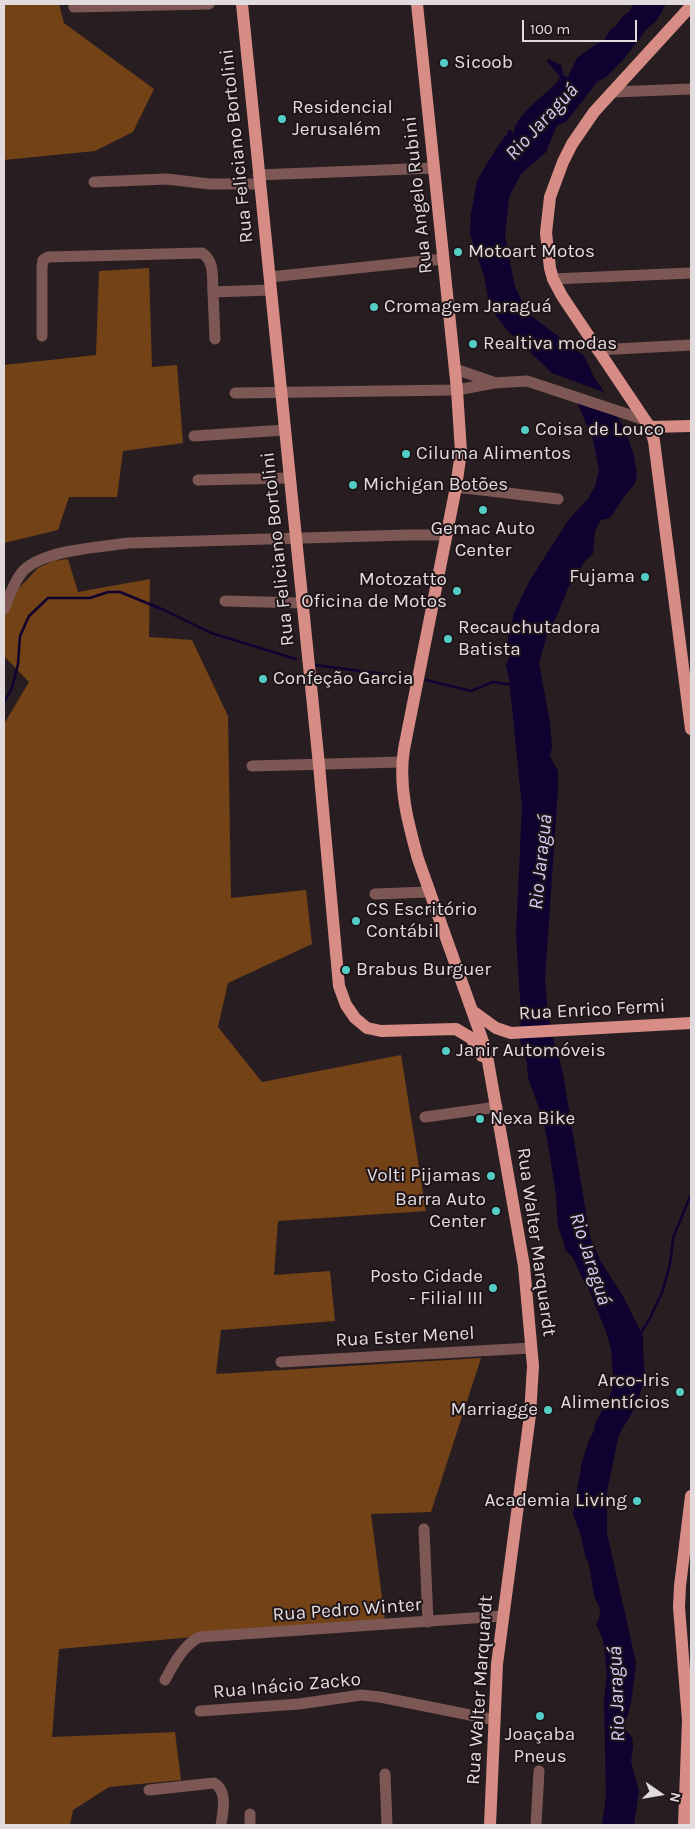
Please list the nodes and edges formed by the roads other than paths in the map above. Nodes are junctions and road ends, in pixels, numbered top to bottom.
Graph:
1 (209, 4) edge
2 (242, 4) edge
3 (417, 4) edge
4 (74, 6) edge
5 (691, 6) edge
6 (685, 19) edge
7 (691, 88) edge
8 (612, 92) junction
9 (434, 168) junction
10 (259, 180) junction
11 (94, 182) dead end
12 (443, 259) junction
13 (691, 273) edge
14 (552, 279) junction
15 (270, 284) junction
16 (213, 292) junction
17 (42, 336) dead end
18 (215, 340) dead end
19 (691, 345) edge
20 (597, 350) junction
21 (455, 368) junction
22 (494, 383) junction
23 (457, 390) junction
24 (282, 391) junction
25 (235, 393) dead end
26 (647, 423) junction
27 (691, 426) edge
28 (285, 430) junction
29 (194, 436) dead end
30 (290, 478) junction
31 (198, 480) dead end
32 (456, 487) junction
33 (558, 499) dead end
34 (446, 535) junction
35 (296, 539) junction
36 (225, 601) dead end
37 (302, 604) junction
38 (4, 609) edge
39 (418, 679) joint
40 (691, 729) edge
41 (402, 762) junction
42 (319, 765) junction
43 (252, 766) dead end
44 (429, 892) junction
45 (375, 894) dead end
46 (472, 1010) junction
47 (691, 1023) edge
48 (456, 1029) junction
49 (489, 1069) junction
50 (497, 1108) junction
51 (425, 1117) dead end
52 (531, 1348) junction
53 (282, 1362) dead end
54 (691, 1496) edge
55 (424, 1528) dead end
56 (689, 1532) edge
57 (502, 1616) junction
58 (428, 1622) junction
59 (687, 1650) edge
60 (165, 1680) dead end
61 (200, 1711) dead end
62 (495, 1720) junction
63 (539, 1771) dead end
64 (385, 1774) dead end
65 (150, 1790) dead end
66 (221, 1825) edge
67 (387, 1825) edge
68 (490, 1825) edge
69 (536, 1825) edge
70 (684, 1825) edge

1 - 4 street
2 - 10 main road, Rua Feliciano Bortolini
3 - 9 main road, Rua Angelo Rubini
5 - 6 main road
6 - 8 main road
7 - 8 street
8 - 14 main road
9 - 10 street
9 - 12 main road, Rua Angelo Rubini
10 - 11 street
10 - 15 main road, Rua Feliciano Bortolini
12 - 15 street
12 - 21 main road, Rua Angelo Rubini
13 - 14 street
14 - 20 main road
15 - 16 street
15 - 24 main road, Rua Feliciano Bortolini
16 - 17 street
16 - 18 street
19 - 20 street
20 - 26 main road
21 - 22 street
21 - 23 main road, Rua Angelo Rubini
22 - 23 street
22 - 26 street
23 - 24 street
23 - 32 main road, Rua Angelo Rubini
24 - 25 street
24 - 28 main road, Rua Feliciano Bortolini
26 - 27 main road
26 - 40 main road
28 - 29 street
28 - 30 main road, Rua Feliciano Bortolini
30 - 31 street
30 - 35 main road, Rua Feliciano Bortolini
32 - 33 street
32 - 34 main road, Rua Angelo Rubini
34 - 35 street
34 - 39 main road, Rua Angelo Rubini
35 - 37 main road, Rua Feliciano Bortolini
35 - 38 street
36 - 37 street
37 - 42 main road, Rua Feliciano Bortolini
39 - 41 main road, Rua Walter Marquardt
41 - 42 street
41 - 44 main road, Rua Walter Marquardt
42 - 43 street
42 - 48 main road, Rua Feliciano Bortolini
44 - 45 street
44 - 46 main road, Rua Walter Marquardt
46 - 47 main road, Rua Enrico Fermi
46 - 48 main road
46 - 49 main road, Rua Walter Marquardt
48 - 49 main road
49 - 50 main road, Rua Walter Marquardt
50 - 51 street
50 - 52 main road, Rua Walter Marquardt
52 - 53 street, Rua Ester Menel
52 - 57 main road, Rua Walter Marquardt
54 - 56 main road
55 - 58 street
56 - 59 main road
57 - 58 street, Rua Pedro Winter
57 - 62 main road, Rua Walter Marquardt
58 - 60 street, Rua Pedro Winter
59 - 70 main road
61 - 62 street, Rua Inácio Zacko
62 - 68 main road, Rua Walter Marquardt
63 - 69 street
64 - 67 street
65 - 66 street

